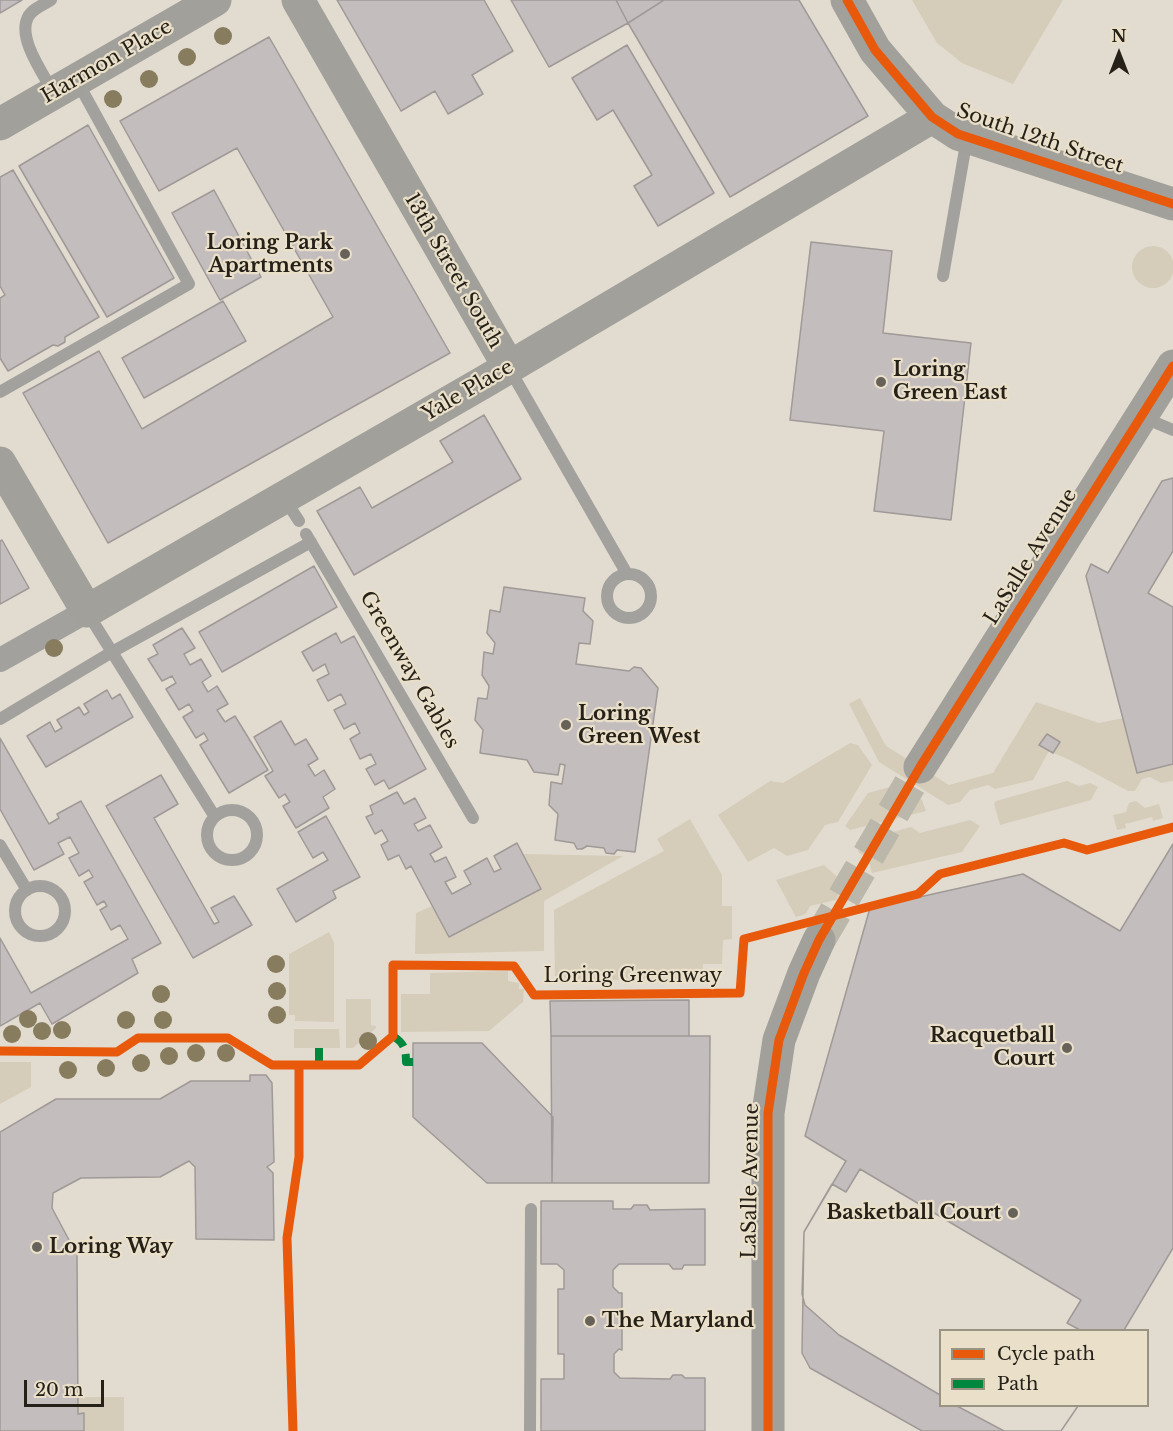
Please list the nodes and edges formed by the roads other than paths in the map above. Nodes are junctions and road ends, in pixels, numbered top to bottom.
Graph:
1 (51, 0) edge
2 (214, 0) edge
3 (298, 0) edge
4 (847, 0) edge
5 (65, 86) junction
6 (932, 117) junction
7 (0, 124) edge
8 (968, 137) junction
9 (1173, 204) edge
10 (943, 276) dead end
11 (1173, 366) edge
12 (509, 367) junction
13 (0, 392) edge
14 (1141, 417) junction
15 (1173, 430) edge
16 (0, 463) edge
17 (627, 574) dead end
18 (87, 611) junction
19 (112, 652) junction
20 (0, 660) edge
21 (0, 719) edge
22 (920, 767) tunnel mouth
23 (215, 817) junction
24 (473, 818) dead end
25 (0, 845) edge
26 (27, 890) junction
27 (819, 940) tunnel mouth
28 (531, 1209) dead end
29 (530, 1431) edge
30 (768, 1431) edge

1 - 5 lane
2 - 5 street, Harmon Place
3 - 12 street, 13th Street South
4 - 6 street, South 12th Street
5 - 7 street, Harmon Place
5 - 13 lane
6 - 8 street, South 12th Street
6 - 12 street, Yale Place
8 - 9 street, South 12th Street
8 - 10 lane
11 - 14 street, LaSalle Avenue
12 - 17 lane, 13th Street South
12 - 18 street, Yale Place
14 - 15 lane
14 - 22 street, LaSalle Avenue
16 - 18 street
18 - 19 lane
18 - 20 street, Yale Place
19 - 21 lane, Greenway Gables
19 - 23 lane
19 - 24 lane, Greenway Gables
23 - 23 lane
25 - 26 lane
26 - 26 lane
27 - 30 street, LaSalle Avenue
28 - 29 lane

